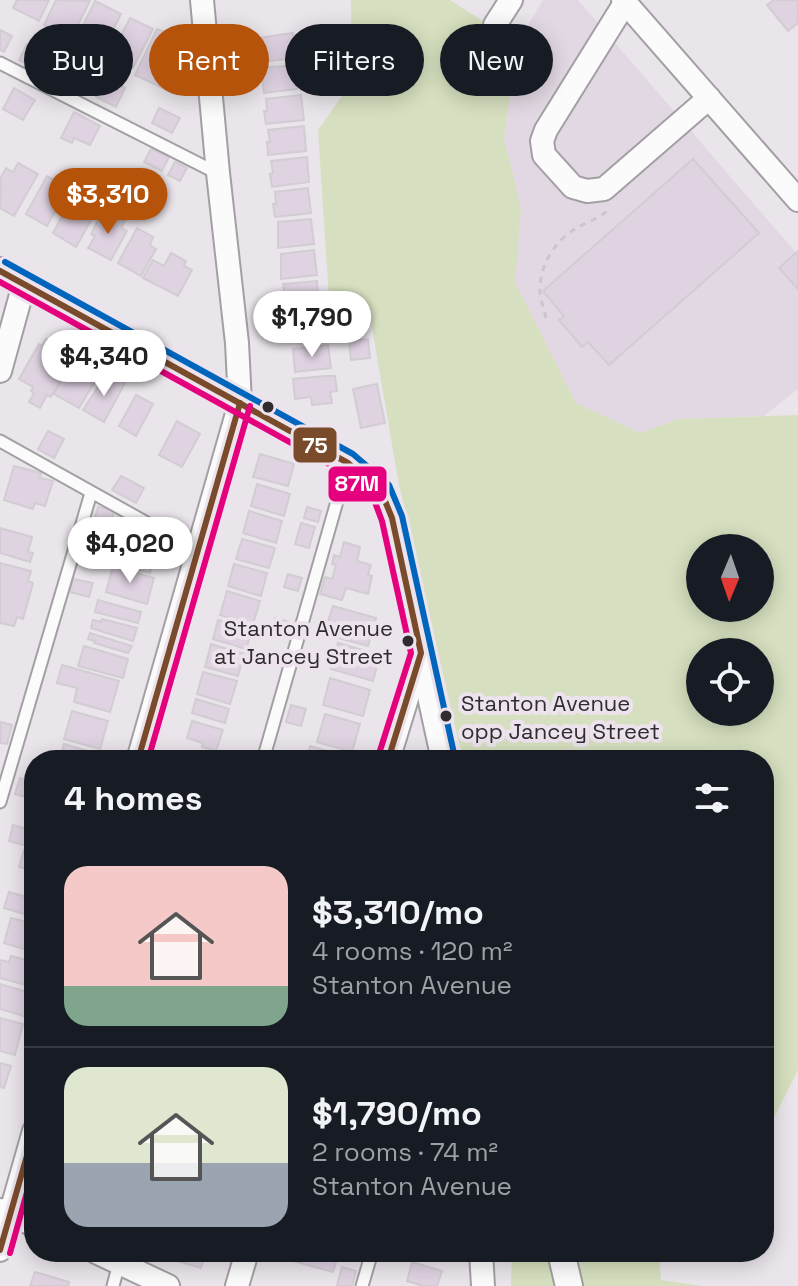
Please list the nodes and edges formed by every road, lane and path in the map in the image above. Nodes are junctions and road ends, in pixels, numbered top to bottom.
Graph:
1 (202, 0) edge
2 (511, 0) edge
3 (624, 1) edge
4 (496, 24) edge
5 (0, 63) edge
6 (709, 98) junction
7 (218, 173) junction
8 (798, 200) edge
9 (615, 204) dead end
10 (0, 271) edge
11 (24, 284) junction
12 (546, 318) dead end
13 (0, 371) edge
14 (240, 403) junction
15 (0, 441) edge
16 (348, 463) junction
17 (91, 493) junction
18 (197, 551) junction
19 (421, 653) junction
20 (141, 750) edge
21 (266, 750) edge
22 (391, 750) edge
23 (443, 750) edge
24 (0, 802) edge
25 (24, 1159) edge
26 (5, 1212) edge
27 (24, 1221) edge
28 (0, 1250) edge
29 (120, 1262) edge
30 (129, 1262) edge
31 (244, 1262) edge
32 (369, 1262) edge
33 (482, 1262) edge
34 (563, 1262) edge
35 (113, 1286) edge
36 (168, 1286) edge
37 (237, 1286) edge
38 (362, 1286) edge
39 (483, 1286) edge
40 (569, 1286) edge

1 - 7 street
2 - 4 street
3 - 6 street
3 - 6 street
5 - 7 lane
6 - 8 street
7 - 14 street
9 - 12 path
10 - 11 street
11 - 13 street
11 - 14 street
14 - 16 street
14 - 18 street
15 - 17 lane
16 - 19 street
16 - 21 lane
17 - 18 lane
17 - 24 lane
18 - 20 street
19 - 22 street
19 - 23 street
25 - 26 street
26 - 27 street
26 - 28 street
29 - 35 lane
30 - 36 street
31 - 37 street
32 - 38 lane
33 - 39 street
34 - 40 street

